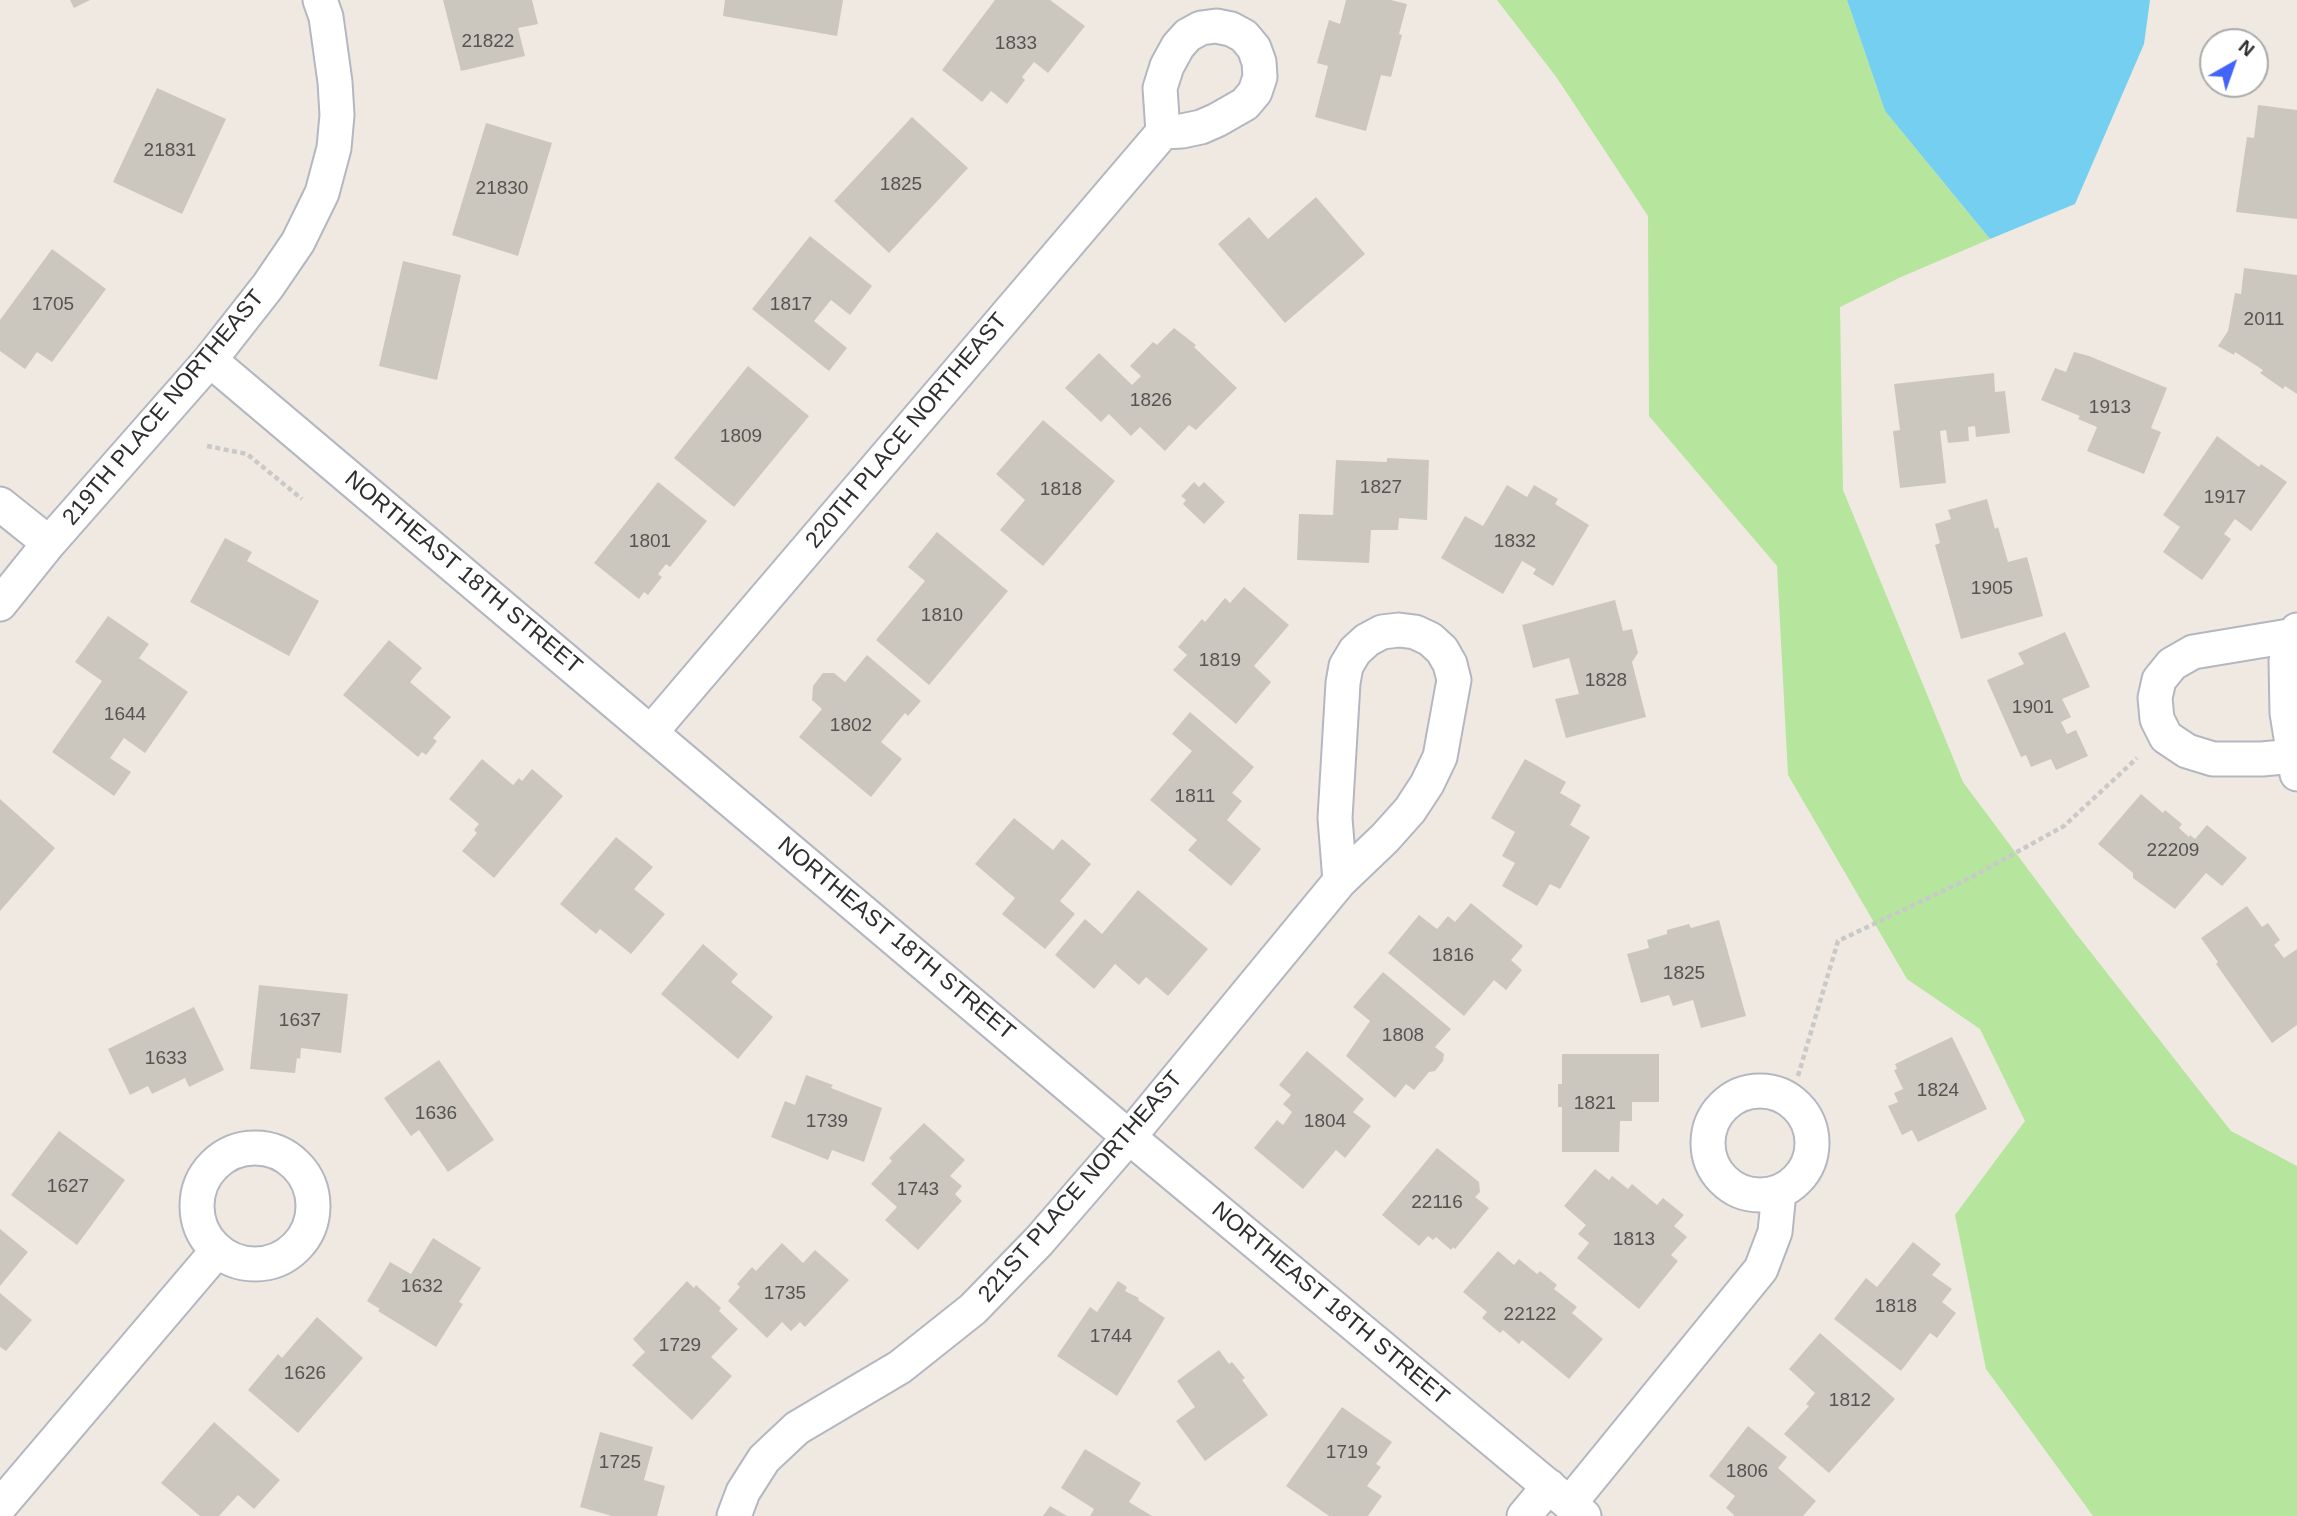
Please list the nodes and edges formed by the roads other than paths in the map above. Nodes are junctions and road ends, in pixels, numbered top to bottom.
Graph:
1 (320, 0) edge
2 (1163, 132) dead end
3 (210, 360) junction
4 (0, 504) edge
5 (49, 543) junction
6 (0, 604) edge
7 (2296, 632) edge
8 (652, 731) junction
9 (2296, 765) edge
10 (1340, 881) junction
11 (1129, 1137) junction
12 (1779, 1192) dead end
13 (217, 1251) dead end
14 (1567, 1502) edge
15 (0, 1506) edge
16 (734, 1516) edge
17 (1524, 1516) edge

1 - 3 street, 219TH PLACE NORTHEAST
2 - 8 street, 220TH PLACE NORTHEAST
3 - 5 street, 219TH PLACE NORTHEAST
3 - 8 street, NORTHEAST 18TH STREET
4 - 5 street
5 - 6 street, 219TH PLACE NORTHEAST
7 - 9 street
7 - 9 street
8 - 11 street, NORTHEAST 18TH STREET
10 - 10 street, 221ST PLACE NORTHEAST
10 - 11 street, 221ST PLACE NORTHEAST
11 - 14 street, NORTHEAST 18TH STREET
11 - 16 street, 221ST PLACE NORTHEAST
12 - 14 street
13 - 15 street
14 - 17 street

